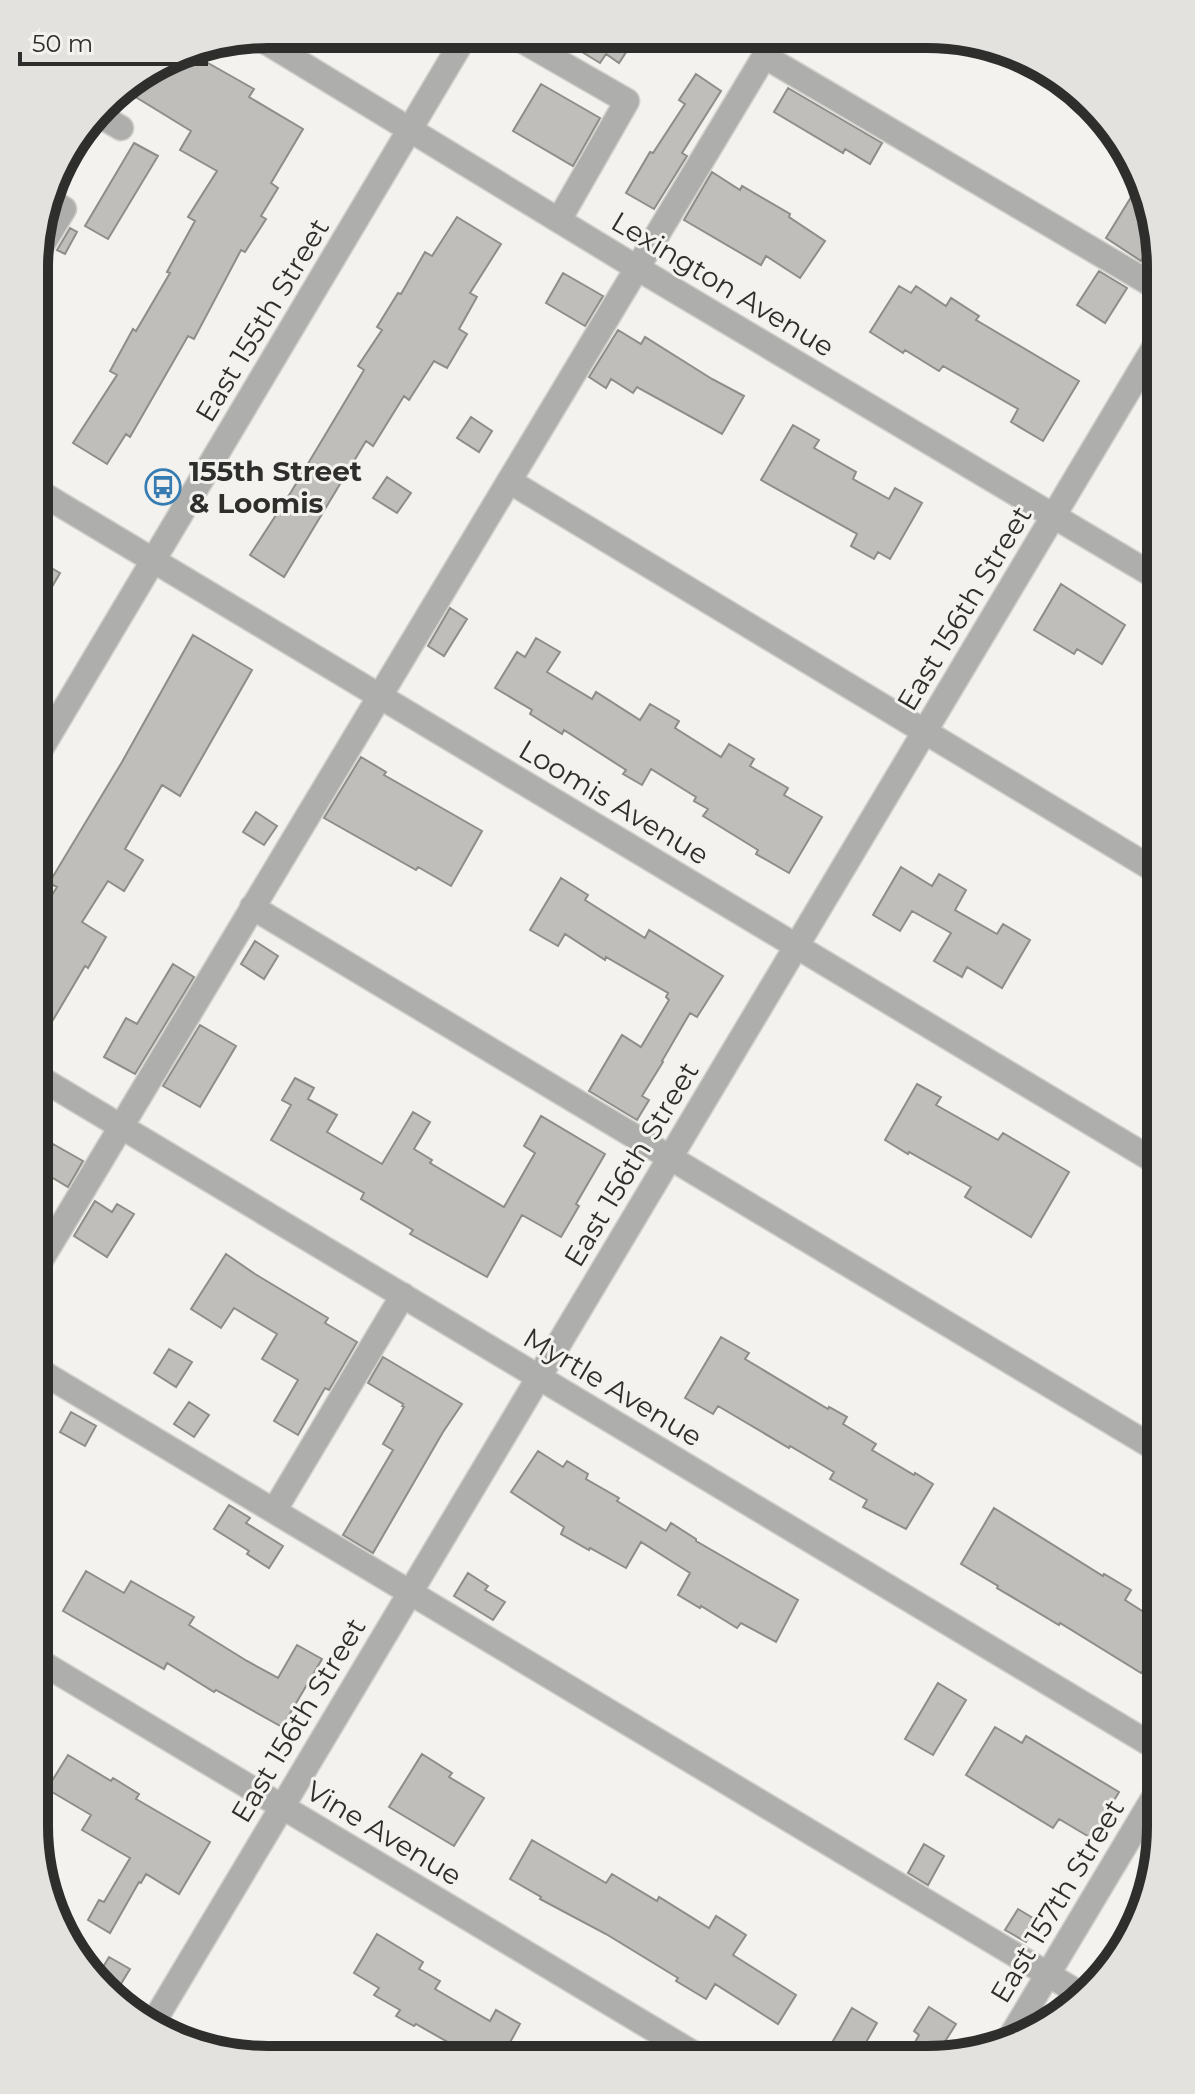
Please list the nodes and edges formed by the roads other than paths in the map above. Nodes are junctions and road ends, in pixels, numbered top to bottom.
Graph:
1 (276, 48) edge
2 (458, 48) edge
3 (535, 48) edge
4 (769, 48) edge
5 (773, 48) edge
6 (106, 120) edge
7 (121, 128) dead end
8 (410, 129) junction
9 (57, 205) edge
10 (559, 220) junction
11 (52, 229) edge
12 (637, 268) junction
13 (1147, 281) edge
14 (1147, 360) edge
15 (509, 481) junction
16 (48, 497) edge
17 (1054, 516) junction
18 (154, 561) junction
19 (1147, 572) edge
20 (380, 696) junction
21 (925, 732) junction
22 (48, 737) edge
23 (1147, 866) edge
24 (252, 907) junction
25 (796, 946) junction
26 (48, 1083) edge
27 (121, 1127) junction
28 (1147, 1157) edge
29 (670, 1158) junction
30 (48, 1248) edge
31 (403, 1295) junction
32 (48, 1376) edge
33 (539, 1377) junction
34 (1147, 1444) edge
35 (274, 1511) junction
36 (410, 1593) junction
37 (48, 1666) edge
38 (1147, 1742) edge
39 (282, 1806) junction
40 (1147, 1809) edge
41 (1048, 1975) junction
42 (1073, 1990) edge
43 (157, 2016) edge
44 (1017, 2026) edge
45 (681, 2046) edge

1 - 8 street, Lexington Avenue
2 - 8 street, East 155th Street
3 - 10 street
4 - 12 street
5 - 13 street
6 - 7 street
8 - 10 street, Lexington Avenue
8 - 18 street, East 155th Street
9 - 11 street
10 - 12 street, Lexington Avenue
12 - 15 street
12 - 17 street, Lexington Avenue
14 - 17 street, East 156th Street
15 - 20 street
15 - 21 street
16 - 18 street, Loomis Avenue
17 - 19 street, Lexington Avenue
17 - 21 street, East 156th Street
18 - 20 street, Loomis Avenue
18 - 22 street, East 155th Street
20 - 24 street
20 - 25 street, Loomis Avenue
21 - 23 street
21 - 25 street, East 156th Street
24 - 27 street
24 - 29 street
25 - 28 street, Loomis Avenue
25 - 29 street, East 156th Street
26 - 27 street, Myrtle Avenue
27 - 30 street
27 - 31 street, Myrtle Avenue
29 - 33 street, East 156th Street
29 - 34 street
31 - 33 street, Myrtle Avenue
31 - 35 street
32 - 35 street
33 - 36 street, East 156th Street
33 - 38 street, Myrtle Avenue
35 - 36 street
36 - 39 street, East 156th Street
36 - 41 street
37 - 39 street, Vine Avenue
39 - 43 street, East 156th Street
39 - 45 street, Vine Avenue
40 - 41 street, East 157th Street
41 - 42 street
41 - 44 street, East 157th Street

